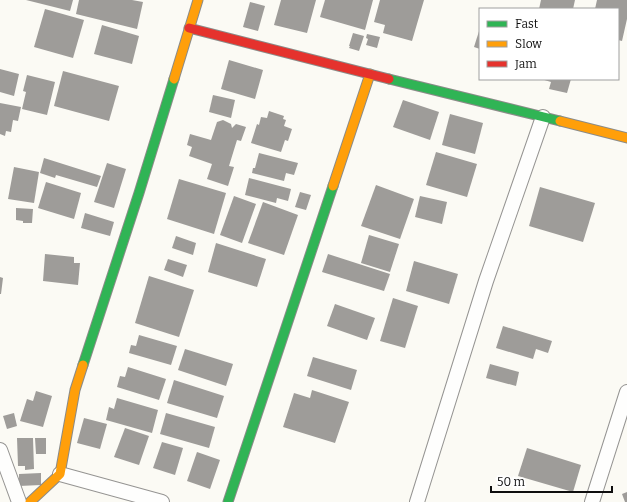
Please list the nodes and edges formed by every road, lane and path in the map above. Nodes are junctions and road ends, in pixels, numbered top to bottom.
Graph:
1 (198, 0) edge
2 (189, 28) junction
3 (370, 74) junction
4 (543, 116) junction
5 (627, 138) edge
6 (627, 392) edge
7 (0, 450) edge
8 (60, 474) junction
9 (19, 502) edge
10 (30, 502) edge
11 (162, 502) edge
12 (228, 502) edge
13 (417, 502) edge
14 (592, 502) edge

1 - 2 street
2 - 3 street
2 - 8 street
3 - 4 street
3 - 12 street
4 - 5 street
4 - 13 street
6 - 14 street
7 - 9 street
8 - 10 street
8 - 11 street

